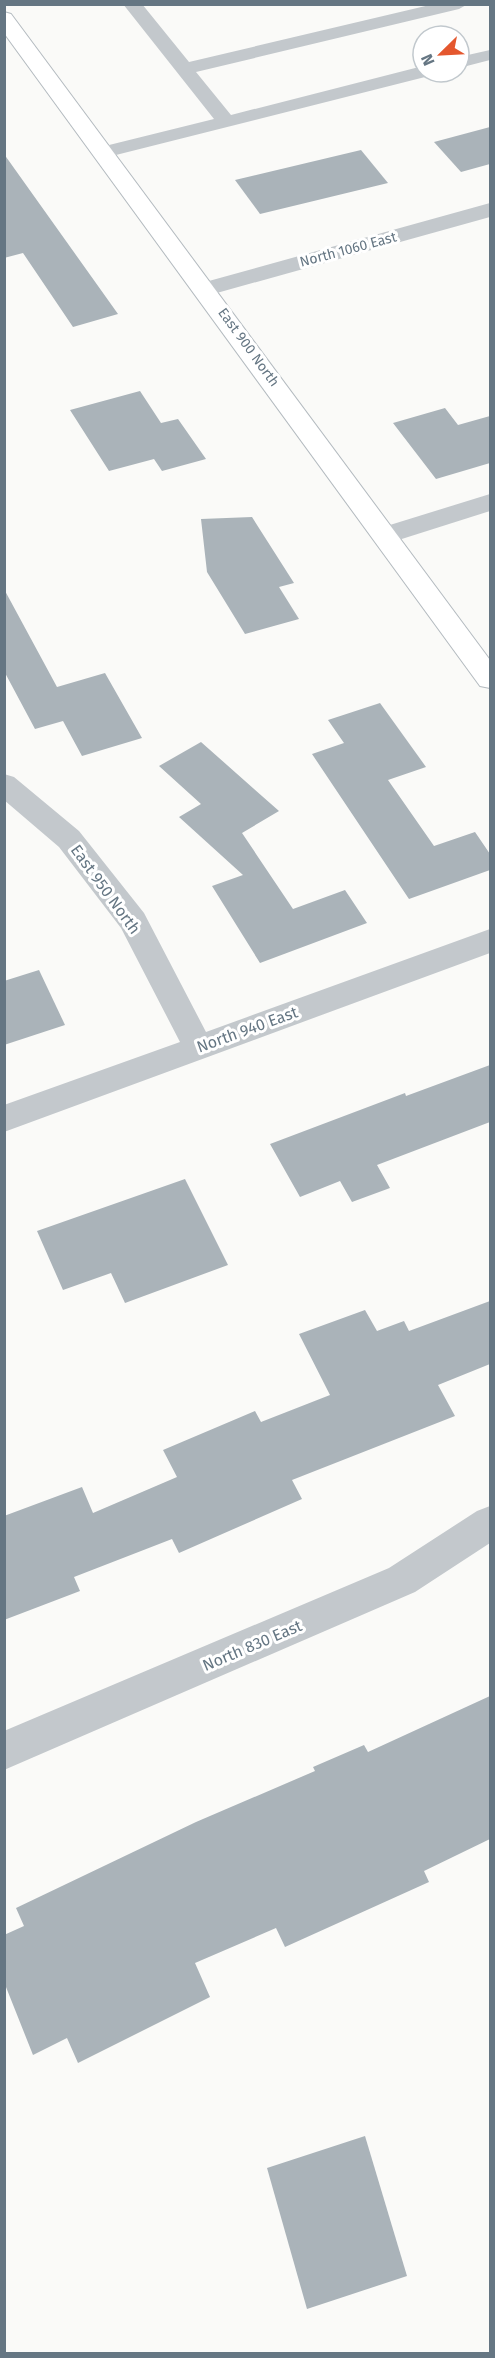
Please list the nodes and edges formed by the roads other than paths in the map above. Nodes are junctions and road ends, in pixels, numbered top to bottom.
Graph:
1 (132, 4) edge
2 (459, 4) edge
3 (4, 18) edge
4 (490, 55) edge
5 (471, 60) edge
6 (184, 69) junction
7 (411, 75) edge
8 (226, 121) junction
9 (104, 152) junction
10 (490, 210) edge
11 (206, 289) junction
12 (490, 502) edge
13 (386, 536) junction
14 (490, 679) edge
15 (4, 784) edge
16 (490, 941) edge
17 (198, 1047) junction
18 (4, 1119) edge
19 (490, 1523) edge
20 (4, 1751) edge

1 - 6 lane
2 - 6 lane
3 - 9 street, East 900 North
4 - 5 lane
6 - 8 lane
7 - 8 lane
8 - 9 lane
9 - 11 street, East 900 North
10 - 11 street, North 1060 East
11 - 13 street, East 900 North
12 - 13 street
13 - 14 street, East 900 North
15 - 17 street, East 950 North
16 - 17 street, North 940 East
17 - 18 street, North 940 East
19 - 20 street, North 830 East

